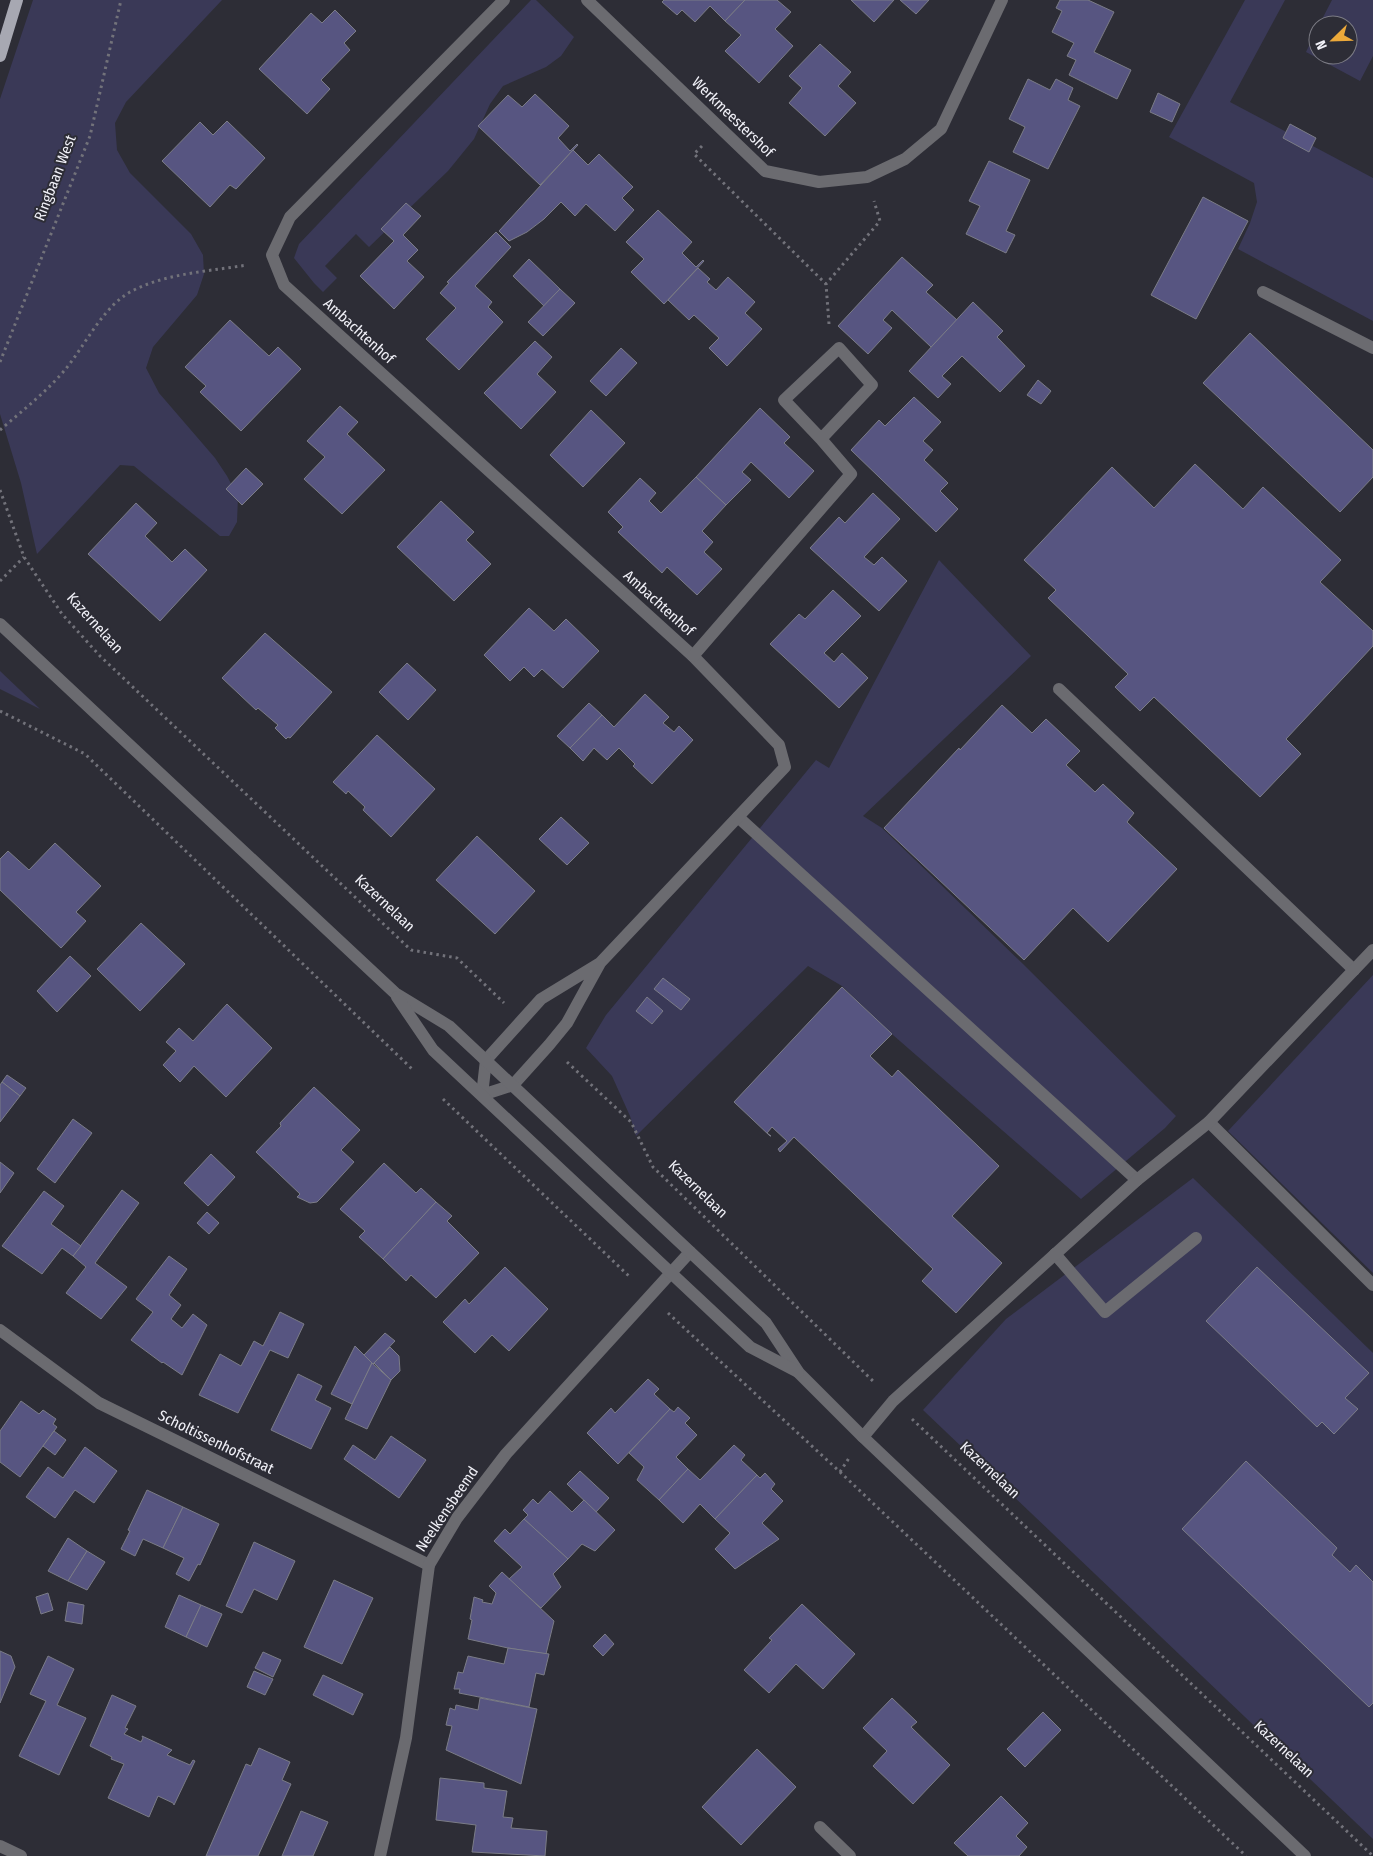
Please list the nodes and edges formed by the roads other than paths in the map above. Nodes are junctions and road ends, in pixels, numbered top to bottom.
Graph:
1 (17, 0) edge
2 (504, 0) edge
3 (587, 0) edge
4 (1002, 0) edge
5 (0, 56) edge
6 (1263, 292) dead end
7 (1373, 348) edge
8 (821, 438) junction
9 (0, 624) edge
10 (693, 656) junction
11 (1059, 688) dead end
12 (738, 817) junction
13 (1373, 950) edge
14 (600, 963) junction
15 (1354, 970) junction
16 (395, 993) junction
17 (486, 1060) junction
18 (513, 1085) junction
19 (482, 1094) junction
20 (1209, 1122) junction
21 (1137, 1180) junction
22 (1196, 1238) dead end
23 (690, 1252) junction
24 (1055, 1254) junction
25 (671, 1273) junction
26 (1373, 1285) edge
27 (0, 1330) edge
28 (799, 1373) junction
29 (863, 1437) junction
30 (429, 1565) junction
31 (820, 1827) dead end
32 (0, 1846) edge
33 (21, 1856) edge
34 (380, 1856) edge
35 (850, 1856) edge
36 (1305, 1856) edge

1 - 5 main road
2 - 10 street, Ambachtenhof
3 - 4 street, Werkmeestershof
6 - 7 street
8 - 8 street, Ambachtenhof
8 - 10 street, Ambachtenhof
9 - 16 street
10 - 12 street, Ambachtenhof
11 - 15 street
12 - 14 street, Ambachtenhof
12 - 21 street
13 - 15 street
14 - 17 street, Ambachtenhof
14 - 18 street, Ambachtenhof
15 - 20 street
16 - 17 street
16 - 19 street
17 - 18 street
17 - 19 street
18 - 19 street
18 - 23 street
19 - 25 street
20 - 21 street
20 - 26 street
21 - 24 street
22 - 24 street
23 - 25 street, Neelkensbeemd
23 - 28 street
24 - 29 street
25 - 28 street
25 - 30 street, Neelkensbeemd
27 - 30 street, Scholtissenhofstraat
28 - 29 street
29 - 36 street
30 - 34 street, Neelkensbeemd
31 - 35 street
32 - 33 street

